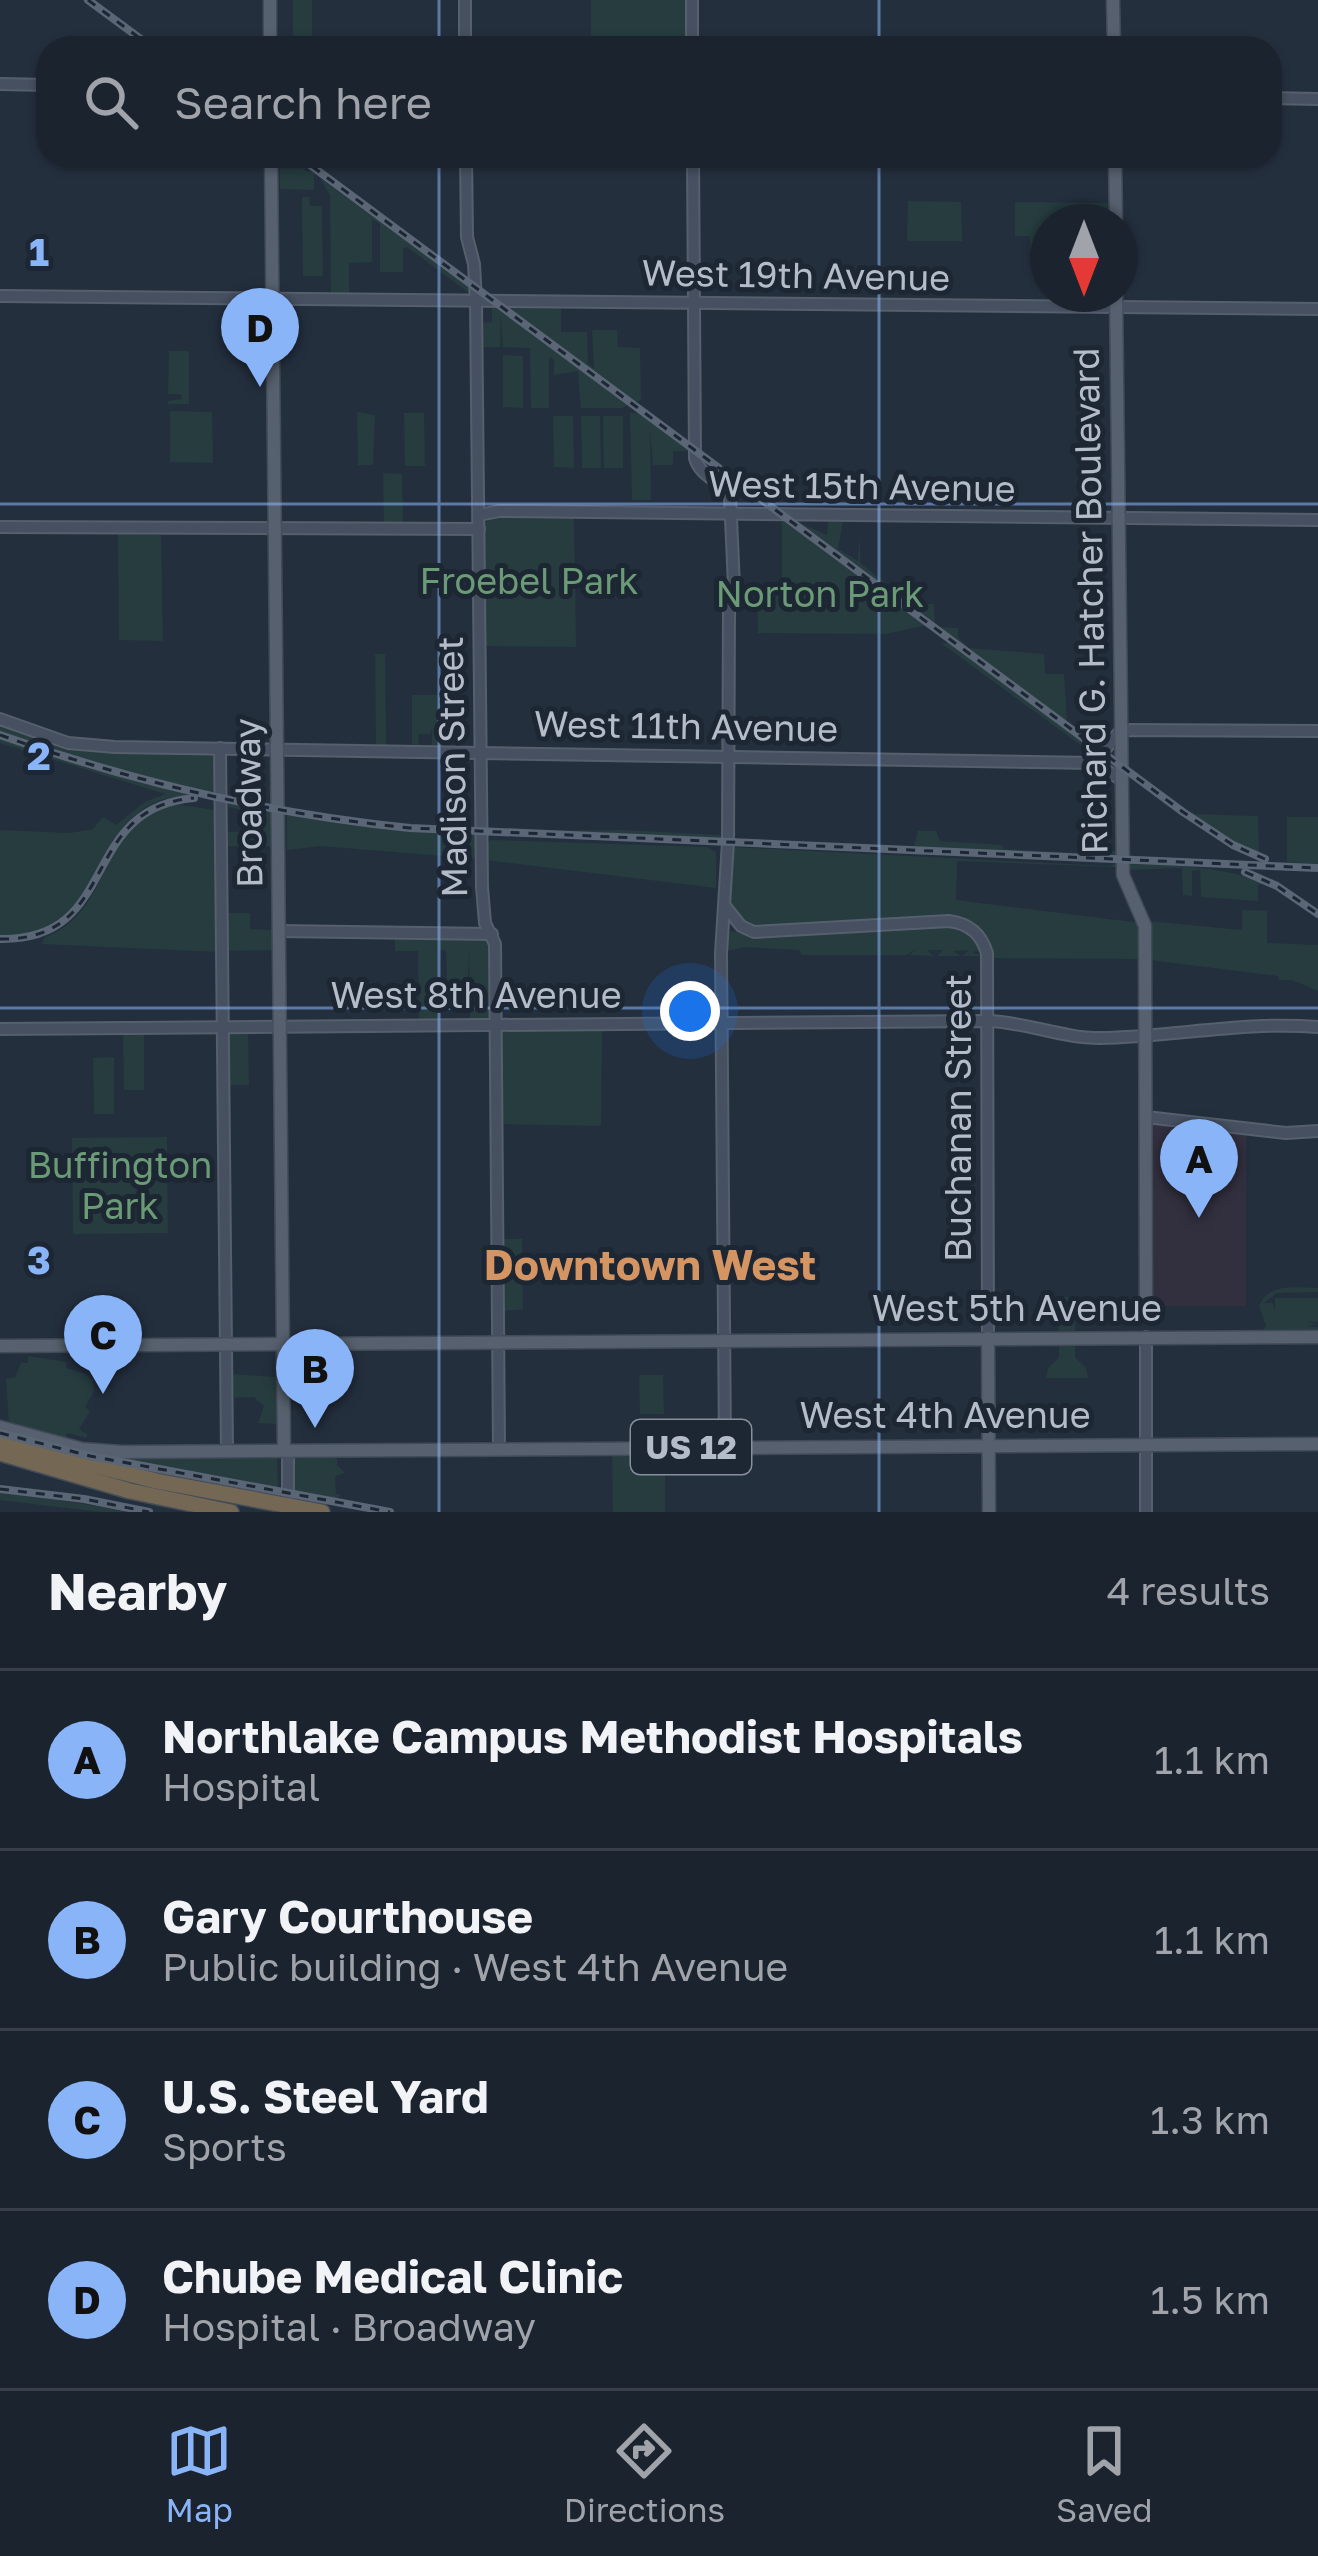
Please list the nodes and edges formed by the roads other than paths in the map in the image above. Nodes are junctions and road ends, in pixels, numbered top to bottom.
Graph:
1 (270, 0) edge
2 (465, 0) edge
3 (692, 0) edge
4 (1114, 0) edge
5 (270, 36) edge
6 (465, 36) edge
7 (692, 36) edge
8 (1114, 36) edge
9 (0, 84) edge
10 (36, 85) edge
11 (1282, 98) edge
12 (1318, 99) edge
13 (272, 168) edge
14 (466, 168) edge
15 (693, 168) edge
16 (1115, 168) edge
17 (1116, 204) edge
18 (0, 296) edge
19 (273, 298) junction
20 (476, 301) junction
21 (1030, 302) edge
22 (1138, 302) edge
23 (694, 304) junction
24 (1318, 309) edge
25 (1116, 312) edge
26 (478, 514) junction
27 (732, 514) junction
28 (1119, 519) junction
29 (1318, 520) edge
30 (0, 526) edge
31 (478, 529) junction
32 (275, 530) junction
33 (0, 719) edge
34 (1121, 730) junction
35 (1318, 731) edge
36 (220, 748) junction
37 (278, 749) junction
38 (481, 753) junction
39 (730, 757) junction
40 (1094, 763) junction
41 (1122, 780) junction
42 (724, 895) junction
43 (744, 928) junction
44 (280, 931) junction
45 (492, 934) junction
46 (721, 935) junction
47 (988, 1021) junction
48 (721, 1023) junction
49 (496, 1025) junction
50 (224, 1027) junction
51 (281, 1027) junction
52 (1318, 1027) edge
53 (0, 1029) edge
54 (1146, 1034) junction
55 (1146, 1118) junction
56 (1318, 1131) edge
57 (1146, 1337) junction
58 (1318, 1337) edge
59 (988, 1338) junction
60 (724, 1340) junction
61 (498, 1342) junction
62 (284, 1343) junction
63 (226, 1344) junction
64 (0, 1346) edge
65 (0, 1426) edge
66 (988, 1444) junction
67 (1146, 1444) junction
68 (1318, 1444) edge
69 (725, 1446) junction
70 (499, 1448) junction
71 (0, 1450) edge
72 (284, 1450) junction
73 (227, 1451) junction
74 (283, 1509) edge
75 (191, 1512) edge
76 (231, 1512) edge
77 (322, 1512) edge
78 (989, 1512) edge
79 (1146, 1512) edge

1 - 5 main road
2 - 6 street
3 - 7 street
4 - 8 main road
9 - 10 street
11 - 12 street
13 - 19 main road, Broadway
14 - 20 street, Madison Street
15 - 23 street
16 - 17 main road
18 - 19 street, West 19th Avenue
19 - 20 street, West 19th Avenue
19 - 32 main road, Broadway
20 - 23 street, West 19th Avenue
20 - 26 street, Madison Street
21 - 23 street, West 19th Avenue
22 - 24 street, West 19th Avenue
23 - 27 street
25 - 28 main road, Richard G. Hatcher Boulevard
26 - 27 street, West 15th Avenue
26 - 31 street, Madison Street
27 - 28 street, West 15th Avenue
27 - 39 street
28 - 29 street, West 15th Avenue
28 - 34 main road, Richard G. Hatcher Boulevard
30 - 32 street
31 - 32 street
31 - 38 street, Madison Street
32 - 37 main road, Broadway
33 - 36 street, West 11th Avenue
34 - 35 street
34 - 40 street
34 - 41 main road, Richard G. Hatcher Boulevard
36 - 37 street, West 11th Avenue
36 - 50 street
37 - 38 street, West 11th Avenue
37 - 44 main road, Broadway
38 - 39 street, West 11th Avenue
38 - 45 street, Madison Street
39 - 40 street, West 11th Avenue
39 - 42 street
40 - 41 street
41 - 54 main road, Richard G. Hatcher Boulevard
42 - 43 street
42 - 46 street
43 - 46 street, Buchanan Street
43 - 47 street, Buchanan Street
44 - 45 street
44 - 51 main road, Broadway
45 - 49 street, Madison Street
46 - 48 street
47 - 48 street, West 8th Avenue
47 - 54 street, West 8th Avenue
47 - 59 street, Buchanan Street
48 - 49 street, West 8th Avenue
48 - 60 street
49 - 51 street, West 8th Avenue
49 - 61 street, Madison Street
50 - 51 street, West 8th Avenue
50 - 53 street, West 8th Avenue
50 - 63 street
51 - 62 main road, Broadway
52 - 54 street, West 8th Avenue
54 - 55 main road, Richard G. Hatcher Boulevard
55 - 56 street
55 - 57 main road, Richard G. Hatcher Boulevard
57 - 58 main road, West 5th Avenue
57 - 59 main road, West 5th Avenue
57 - 67 street, Richard G. Hatcher Boulevard
59 - 60 main road, West 5th Avenue
59 - 66 main road, Buchanan Street
60 - 61 main road, West 5th Avenue
60 - 69 street
61 - 62 main road, West 5th Avenue
61 - 70 street, Madison Street
62 - 63 main road, West 5th Avenue
62 - 72 main road, Broadway
63 - 64 main road, West 5th Avenue
63 - 73 street
65 - 73 main road, US 12
66 - 67 main road, West 4th Avenue / US 12
66 - 69 main road, West 4th Avenue / US 12
66 - 78 main road, Buchanan Street
67 - 68 main road, West 4th Avenue / US 12
67 - 79 street, Richard G. Hatcher Boulevard
69 - 70 main road, West 4th Avenue / US 12
70 - 72 main road, West 4th Avenue / US 12
71 - 74 highway
71 - 74 highway
71 - 75 highway
71 - 76 highway
72 - 73 main road, US 12
72 - 74 street, Broadway
74 - 77 highway

